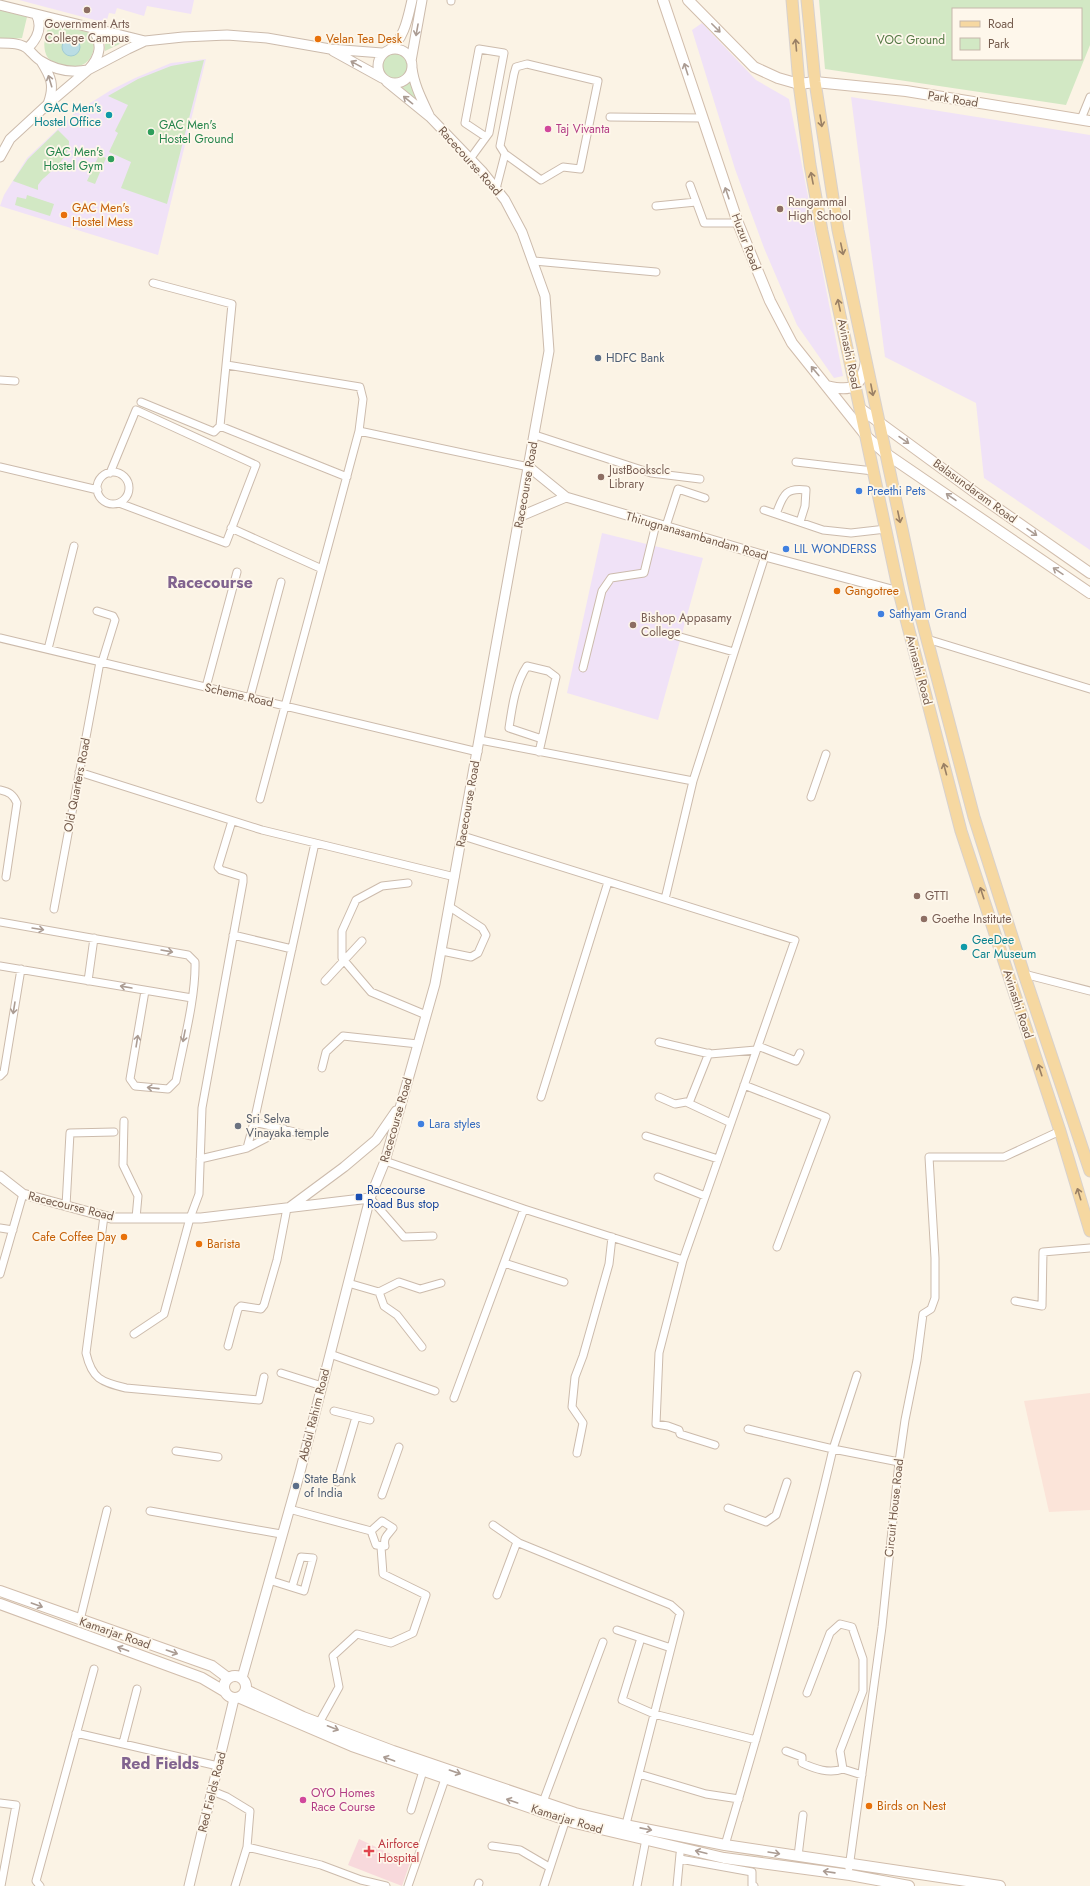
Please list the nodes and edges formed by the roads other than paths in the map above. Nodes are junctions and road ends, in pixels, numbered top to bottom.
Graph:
1 (412, 0) edge
2 (422, 0) edge
3 (663, 0) edge
4 (688, 0) edge
5 (792, 0) edge
6 (807, 0) edge
7 (0, 5) edge
8 (36, 14) junction
9 (92, 27) junction
10 (145, 41) junction
11 (0, 43) edge
12 (28, 48) junction
13 (330, 49) junction
14 (385, 52) junction
15 (40, 61) junction
16 (412, 64) junction
17 (88, 70) junction
18 (385, 80) junction
19 (815, 82) junction
20 (800, 84) junction
21 (1090, 98) edge
22 (48, 104) junction
23 (430, 117) junction
24 (610, 117) dead end
25 (702, 118) junction
26 (1086, 120) edge
27 (486, 137) junction
28 (505, 154) junction
29 (0, 157) edge
30 (470, 159) junction
31 (690, 185) dead end
32 (496, 189) junction
33 (696, 202) junction
34 (656, 206) dead end
35 (738, 223) junction
36 (534, 261) junction
37 (656, 272) dead end
38 (153, 283) dead end
39 (866, 362) junction
40 (226, 365) junction
41 (0, 380) edge
42 (15, 381) dead end
43 (856, 384) junction
44 (827, 386) junction
45 (141, 402) dead end
46 (861, 409) junction
47 (878, 422) junction
48 (220, 426) junction
49 (358, 431) junction
50 (534, 435) junction
51 (867, 437) junction
52 (885, 453) junction
53 (796, 462) dead end
54 (0, 467) edge
55 (529, 467) junction
56 (874, 470) junction
57 (110, 472) junction
58 (347, 477) junction
59 (700, 479) dead end
60 (98, 490) junction
61 (566, 497) junction
62 (705, 498) dead end
63 (119, 503) junction
64 (764, 510) dead end
65 (776, 514) junction
66 (521, 516) junction
67 (800, 522) junction
68 (656, 524) junction
69 (666, 526) junction
70 (232, 528) junction
71 (886, 529) junction
72 (74, 546) dead end
73 (765, 556) junction
74 (322, 569) junction
75 (237, 572) dead end
76 (1090, 573) edge
77 (281, 582) dead end
78 (899, 592) junction
79 (1090, 593) edge
80 (97, 610) dead end
81 (677, 636) dead end
82 (0, 638) edge
83 (927, 639) junction
84 (48, 649) junction
85 (734, 652) junction
86 (101, 662) junction
87 (583, 668) dead end
88 (206, 687) junction
89 (1090, 689) edge
90 (250, 697) junction
91 (286, 706) junction
92 (542, 739) junction
93 (480, 740) junction
94 (478, 752) junction
95 (539, 752) junction
96 (826, 754) dead end
97 (79, 772) junction
98 (693, 781) junction
99 (0, 790) edge
100 (810, 797) dead end
101 (260, 799) dead end
102 (232, 820) junction
103 (462, 836) junction
104 (315, 843) junction
105 (6, 877) dead end
106 (455, 877) junction
107 (608, 882) junction
108 (408, 883) dead end
109 (665, 899) junction
110 (450, 907) junction
111 (54, 908) dead end
112 (0, 922) edge
113 (233, 935) junction
114 (94, 938) junction
115 (362, 941) dead end
116 (292, 949) junction
117 (442, 951) junction
118 (344, 961) junction
119 (0, 966) edge
120 (21, 969) junction
121 (1024, 974) junction
122 (88, 981) junction
123 (326, 981) dead end
124 (145, 991) junction
125 (1090, 991) edge
126 (192, 998) junction
127 (426, 1015) junction
128 (659, 1042) dead end
129 (418, 1044) junction
130 (757, 1048) junction
131 (709, 1053) junction
132 (800, 1053) dead end
133 (322, 1068) dead end
134 (0, 1076) edge
135 (744, 1085) junction
136 (541, 1097) dead end
137 (659, 1097) dead end
138 (690, 1104) junction
139 (400, 1106) junction
140 (124, 1121) dead end
141 (254, 1122) junction
142 (731, 1123) junction
143 (284, 1129) junction
144 (1060, 1131) junction
145 (114, 1132) dead end
146 (311, 1136) dead end
147 (646, 1136) dead end
148 (247, 1148) junction
149 (718, 1159) junction
150 (200, 1160) junction
151 (385, 1161) junction
152 (1090, 1171) edge
153 (0, 1176) edge
154 (658, 1177) dead end
155 (23, 1194) junction
156 (705, 1196) junction
157 (370, 1198) junction
158 (66, 1206) junction
159 (288, 1208) junction
160 (524, 1209) junction
161 (104, 1216) junction
162 (136, 1218) junction
163 (190, 1218) junction
164 (0, 1228) edge
165 (13, 1230) junction
166 (1090, 1231) edge
167 (433, 1236) dead end
168 (612, 1237) junction
169 (777, 1247) dead end
170 (1090, 1248) edge
171 (683, 1260) junction
172 (504, 1263) junction
173 (0, 1274) edge
174 (564, 1282) dead end
175 (348, 1283) junction
176 (441, 1283) dead end
177 (379, 1292) junction
178 (1015, 1301) dead end
179 (134, 1334) dead end
180 (228, 1346) dead end
181 (422, 1347) dead end
182 (330, 1354) junction
183 (281, 1373) dead end
184 (857, 1375) dead end
185 (264, 1378) dead end
186 (322, 1386) junction
187 (435, 1391) dead end
188 (454, 1398) dead end
189 (334, 1411) dead end
190 (356, 1417) junction
191 (370, 1420) dead end
192 (748, 1429) dead end
193 (715, 1445) dead end
194 (399, 1447) dead end
195 (833, 1449) junction
196 (176, 1451) dead end
197 (577, 1453) dead end
198 (218, 1457) dead end
199 (898, 1462) junction
200 (337, 1482) dead end
201 (787, 1482) dead end
202 (382, 1495) dead end
203 (728, 1508) dead end
204 (289, 1509) junction
205 (107, 1510) dead end
206 (150, 1511) dead end
207 (493, 1525) dead end
208 (371, 1531) junction
209 (281, 1534) junction
210 (518, 1542) junction
211 (381, 1547) junction
212 (269, 1580) junction
213 (292, 1587) junction
214 (0, 1591) edge
215 (497, 1595) dead end
216 (0, 1604) edge
217 (80, 1620) junction
218 (617, 1630) dead end
219 (641, 1638) junction
220 (603, 1642) dead end
221 (671, 1648) junction
222 (94, 1669) dead end
223 (228, 1678) junction
224 (242, 1678) junction
225 (137, 1690) dead end
226 (224, 1691) junction
227 (807, 1693) dead end
228 (240, 1696) junction
229 (654, 1714) junction
230 (319, 1723) junction
231 (76, 1732) junction
232 (756, 1740) junction
233 (123, 1743) junction
234 (786, 1751) dead end
235 (218, 1766) junction
236 (843, 1769) junction
237 (423, 1771) junction
238 (639, 1774) junction
239 (862, 1775) junction
240 (445, 1779) junction
241 (212, 1791) junction
242 (738, 1799) junction
243 (543, 1802) junction
244 (0, 1803) edge
245 (411, 1810) dead end
246 (567, 1815) junction
247 (803, 1815) dead end
248 (624, 1830) junction
249 (646, 1839) junction
250 (725, 1845) junction
251 (492, 1846) dead end
252 (247, 1847) junction
253 (681, 1848) junction
254 (798, 1856) junction
255 (680, 1859) junction
256 (549, 1866) junction
257 (849, 1870) junction
258 (1, 1886) edge
259 (40, 1886) edge
260 (189, 1886) edge
261 (235, 1886) edge
262 (386, 1886) edge
263 (408, 1886) edge
264 (544, 1886) edge
265 (636, 1886) edge
266 (676, 1886) edge
267 (754, 1886) edge
268 (909, 1886) edge
269 (1000, 1886) edge

1 - 14 street
2 -> 16 street
25 -> 3 main road, Huzur Road
4 -> 20 main road
20 -> 5 main road, Avinashi Road
6 - 19 main road, Avinashi Road
7 - 8 street
8 - 9 street
8 - 12 street
9 - 10 street
9 - 17 street
10 - 13 street
10 - 17 street
11 - 12 street
12 - 15 street
13 - 14 street
18 -> 13 street, Racecourse Road
14 - 16 street
14 - 18 street
15 - 17 street
22 -> 15 street
16 - 18 street
16 - 23 street
17 - 22 street
23 -> 18 street, Racecourse Road
19 - 20 main road, Park Road
19 - 26 main road, Park Road
19 -> 39 main road, Avinashi Road
43 -> 20 main road, Avinashi Road
21 - 26 street
22 - 29 street
23 - 30 street, Racecourse Road
24 - 25 street
35 -> 25 main road, Huzur Road
27 - 27 street
27 - 30 street
28 - 28 street
28 - 32 street
30 - 32 street, Racecourse Road
31 - 33 street
32 - 36 street, Racecourse Road
33 - 34 street
33 - 35 street
44 -> 35 main road, Huzur Road
36 - 37 street
36 - 50 street, Racecourse Road
38 - 40 street
39 - 43 main road
39 -> 47 main road, Avinashi Road
40 - 48 street
40 - 49 street
41 - 42 street
43 - 44 main road
43 - 46 main road, Avinashi Road
44 - 51 main road, Huzur Road
45 - 48 street
46 - 47 main road, Balasundaram Road
46 - 51 main road, Avinashi Road
47 - 52 main road, Avinashi Road
47 -> 76 main road, Balasundaram Road
48 - 58 street
49 - 55 street
49 - 58 street
50 - 55 street, Racecourse Road
50 - 59 street
51 - 52 main road, Huzur Road
51 - 56 main road, Avinashi Road
79 -> 52 main road, Balasundaram Road
52 -> 83 main road, Avinashi Road
53 - 56 street
54 - 60 street
55 - 61 street
55 - 66 street, Racecourse Road
56 - 71 main road, Avinashi Road
57 - 60 street
57 - 63 street
57 - 70 street
58 - 74 street
60 - 63 street
61 - 66 street
61 - 68 street, Thirugnanasambandam Road
62 - 69 street
63 - 70 street
64 - 65 street
65 - 67 street
65 - 67 street
66 - 93 street, Racecourse Road
67 - 71 street
68 - 69 street, Thirugnanasambandam Road
68 - 87 street
69 - 73 street, Thirugnanasambandam Road
70 - 74 street
71 - 78 main road, Avinashi Road
72 - 84 street
73 - 78 street, Thirugnanasambandam Road
73 - 85 street
74 - 91 street
75 - 88 street
77 - 90 street
144 -> 78 main road, Avinashi Road
80 - 86 street, Old Quarters Road
81 - 85 street
82 - 84 street, Scheme Road
83 - 89 street
83 - 121 main road, Avinashi Road
84 - 86 street, Scheme Road
85 - 98 street
86 - 88 street, Scheme Road
86 - 97 street, Old Quarters Road
88 - 90 street, Scheme Road
90 - 91 street, Scheme Road
91 - 94 street, Scheme Road
91 - 101 street
92 - 92 street
92 - 95 street
93 - 94 street, Racecourse Road
93 - 95 street
94 - 103 street, Racecourse Road
95 - 98 street
96 - 100 street
97 - 102 street
97 - 111 street, Old Quarters Road
98 - 109 street
99 - 105 street
102 - 104 street
102 - 113 street
103 - 106 street, Racecourse Road
103 - 107 street
104 - 106 street
104 - 116 street
106 - 110 street, Racecourse Road
107 - 109 street
107 - 136 street
108 - 118 street
109 - 130 street
110 - 117 street, Racecourse Road
110 - 117 street
112 -> 114 street
113 - 116 street
113 - 150 street
114 - 122 street
114 -> 126 street
115 - 118 street
116 - 141 street
117 - 127 street, Racecourse Road
118 - 123 street
118 - 127 street
119 - 120 street
120 - 122 street
120 -> 134 street
121 - 125 street
121 - 152 main road, Avinashi Road
124 -> 122 street
124 - 126 street
126 -> 124 street
127 - 129 street, Racecourse Road
128 - 131 street
129 - 133 street
129 - 139 street, Racecourse Road
130 - 131 street
130 - 132 street
130 - 135 street
131 - 138 street
135 - 142 street
135 - 169 street
137 - 138 street
138 - 142 street
139 - 151 street, Racecourse Road
139 - 159 street
140 - 162 street
141 - 143 street
141 - 148 street
142 - 149 street
143 - 146 street
143 - 148 street
166 -> 144 main road, Avinashi Road
144 - 199 street, Circuit House Road
145 - 158 street
147 - 149 street
148 - 150 street
149 - 156 street
150 - 163 street
151 - 157 street, Racecourse Road
151 - 160 street
153 - 155 street, Racecourse Road
154 - 156 street
155 - 158 street, Racecourse Road
155 - 165 street
156 - 171 street
157 - 159 street, Racecourse Road
157 - 167 street
157 - 175 street, Abdul Rahim Road
158 - 161 street, Racecourse Road
159 - 163 street, Racecourse Road
159 - 180 street
160 - 168 street
160 - 172 street
161 - 162 street, Racecourse Road
161 - 185 street
162 - 163 street, Racecourse Road
163 - 179 street
164 - 165 street
165 - 173 street
168 - 171 street
168 - 197 street
170 - 178 street
171 - 193 street
172 - 174 street
172 - 188 street
175 - 177 street
175 - 182 street, Abdul Rahim Road
176 - 177 street
177 - 181 street
182 - 186 street, Abdul Rahim Road
182 - 187 street
183 - 186 street
184 - 195 street
186 - 204 street, Abdul Rahim Road
189 - 190 street
190 - 191 street
190 - 200 street
192 - 195 street
194 - 202 street
195 - 199 street
195 - 232 street
196 - 198 street
199 - 239 street, Circuit House Road
201 - 203 street
204 - 208 street
204 - 209 street, Abdul Rahim Road
205 - 217 street
206 - 209 street
207 - 210 street
208 - 211 street
208 - 211 street
209 - 212 street, Abdul Rahim Road
210 - 215 street
210 - 221 street
211 - 230 street
212 - 213 street
212 - 224 street, Abdul Rahim Road
213 - 213 street
214 -> 217 main road, Kamarjar Road
226 -> 216 main road, Kamarjar Road
217 -> 223 main road, Kamarjar Road
218 - 219 street
219 - 221 street
219 - 229 street
220 - 243 street
221 - 229 street
222 - 231 street
223 - 224 main road
223 - 226 main road
224 - 228 main road
225 - 233 street
226 - 228 main road
227 - 236 street
228 - 230 main road
228 - 235 street, Red Fields Road
237 -> 228 main road, Kamarjar Road
229 - 232 street
229 - 238 street
230 -> 243 main road
231 - 233 street
231 - 259 street
232 - 242 street
233 - 235 street
234 - 236 street
235 - 241 street, Red Fields Road
236 - 239 street
237 - 240 main road, Kamarjar Road
237 - 245 street
238 - 242 street
238 - 248 street
239 - 257 street, Circuit House Road
246 -> 240 main road, Kamarjar Road
240 - 263 street
241 - 252 street
241 - 260 street, Red Fields Road
242 - 250 street
243 - 246 main road
244 - 258 street
246 - 248 main road, Kamarjar Road
246 - 256 street
247 - 254 street
248 - 249 main road, Kamarjar Road
248 -> 250 main road
249 - 253 main road, Kamarjar Road
249 - 265 street
250 -> 254 main road
251 - 256 street
252 - 261 street
252 - 262 street
253 - 255 street
257 -> 253 main road, Kamarjar Road
254 - 257 main road
255 - 266 street
255 - 267 street
256 - 264 street
257 - 268 main road, Kamarjar Road
257 - 269 main road

